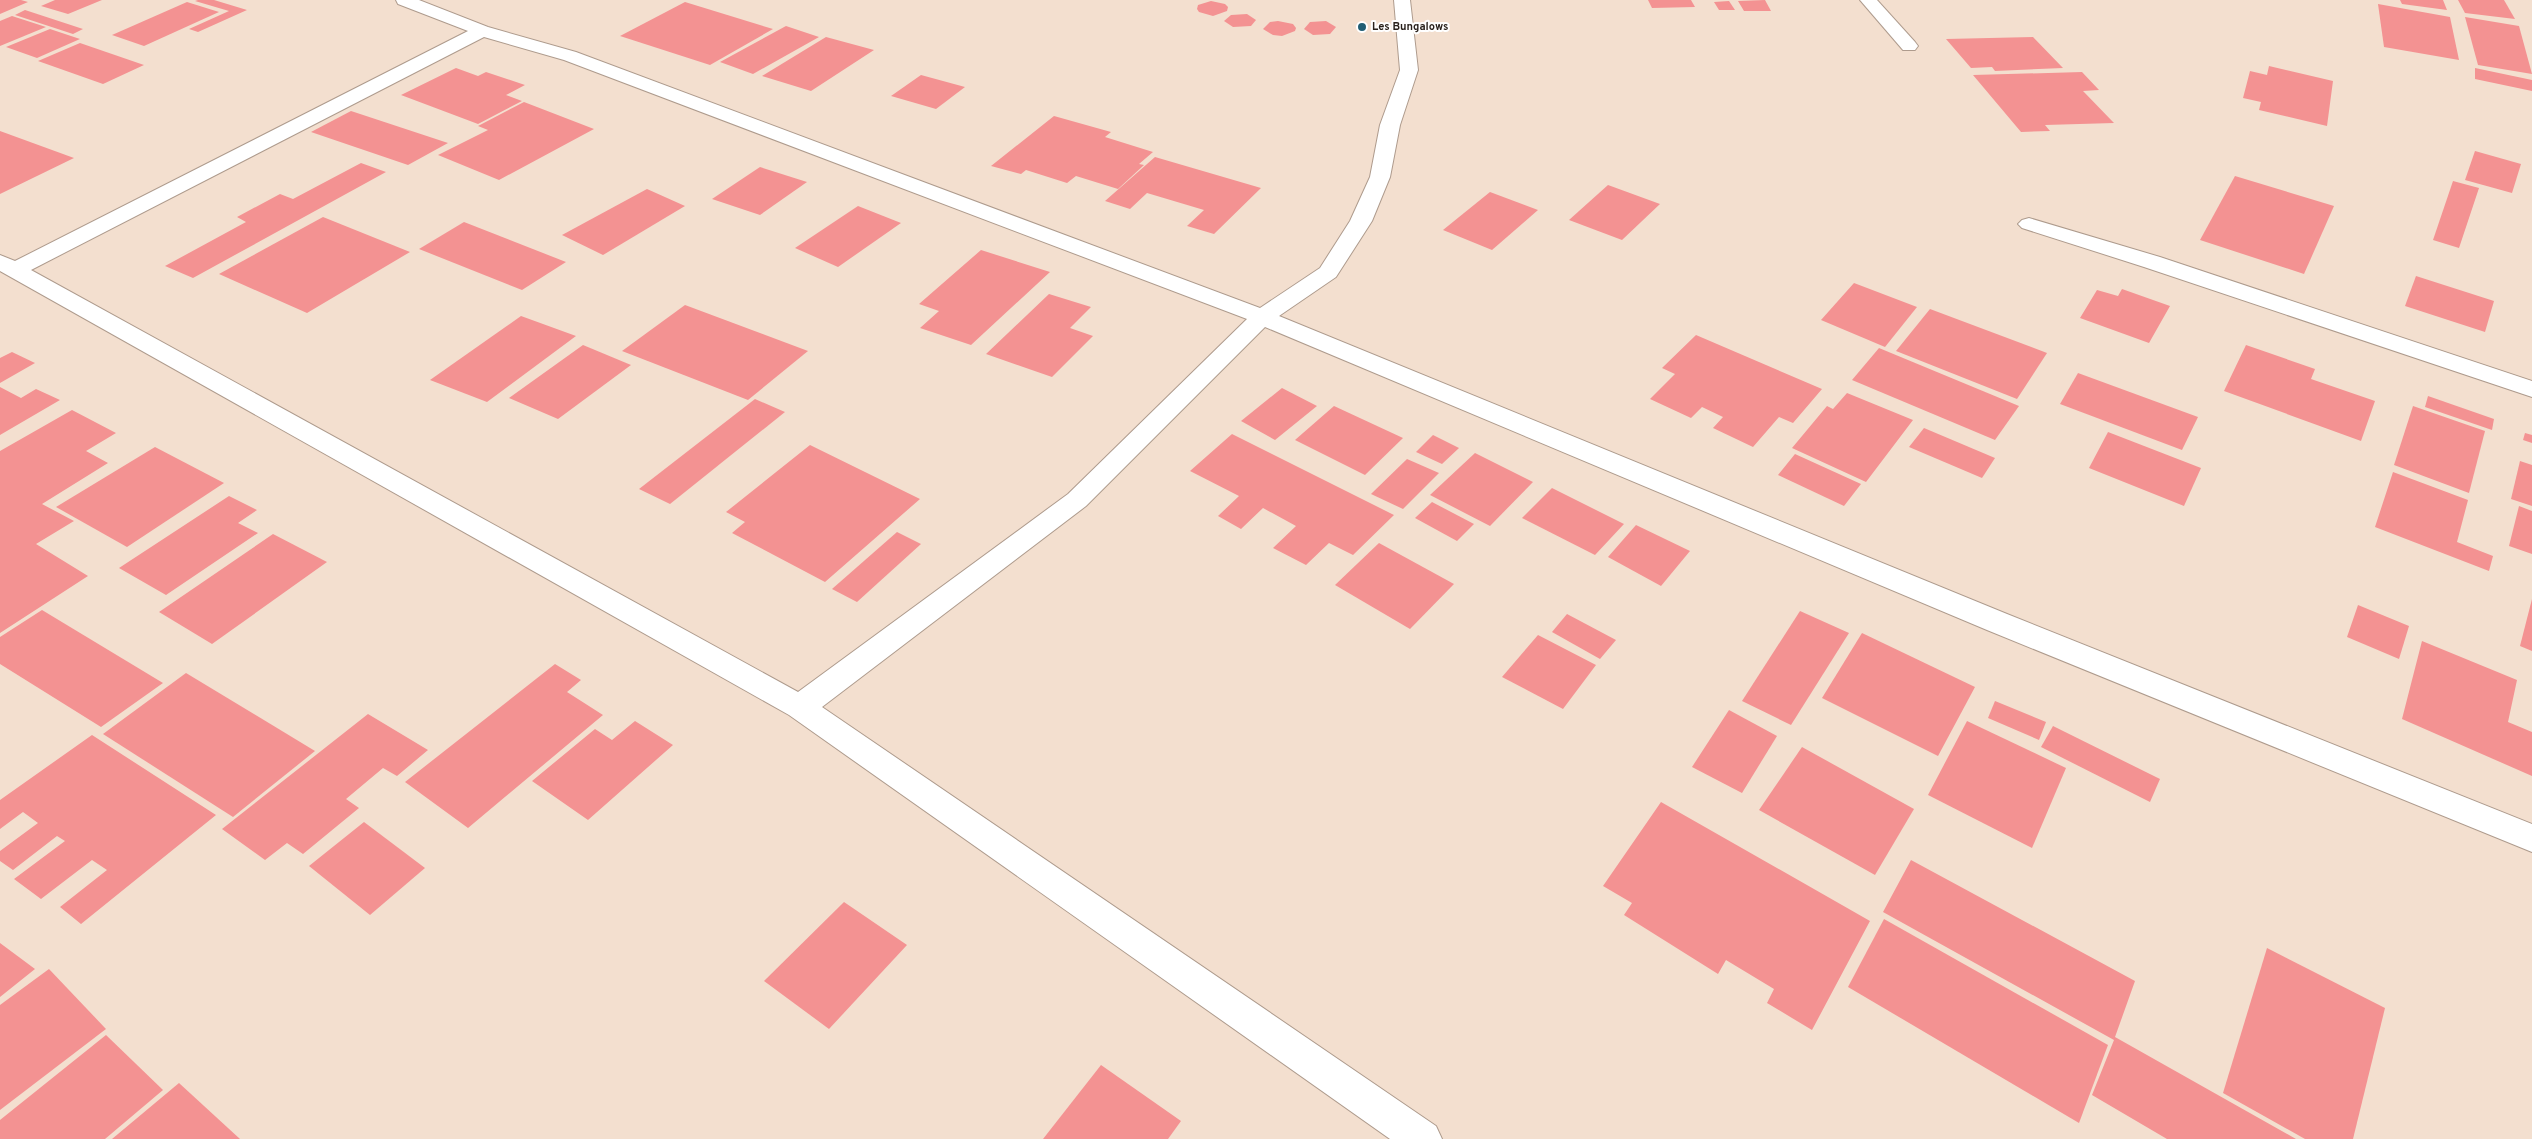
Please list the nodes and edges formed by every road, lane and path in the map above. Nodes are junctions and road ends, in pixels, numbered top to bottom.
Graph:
1 (404, 0) edge
2 (1402, 0) edge
3 (1868, 0) edge
4 (482, 31) junction
5 (1908, 46) dead end
6 (2028, 224) dead end
7 (7, 266) edge
8 (1262, 317) junction
9 (2532, 388) edge
10 (800, 707) junction
11 (2532, 838) edge
12 (1423, 1139) edge

1 - 4 street
2 - 8 street
3 - 5 street
4 - 7 street
4 - 8 street
6 - 9 street
7 - 10 street
8 - 10 street
8 - 11 street
10 - 12 street

